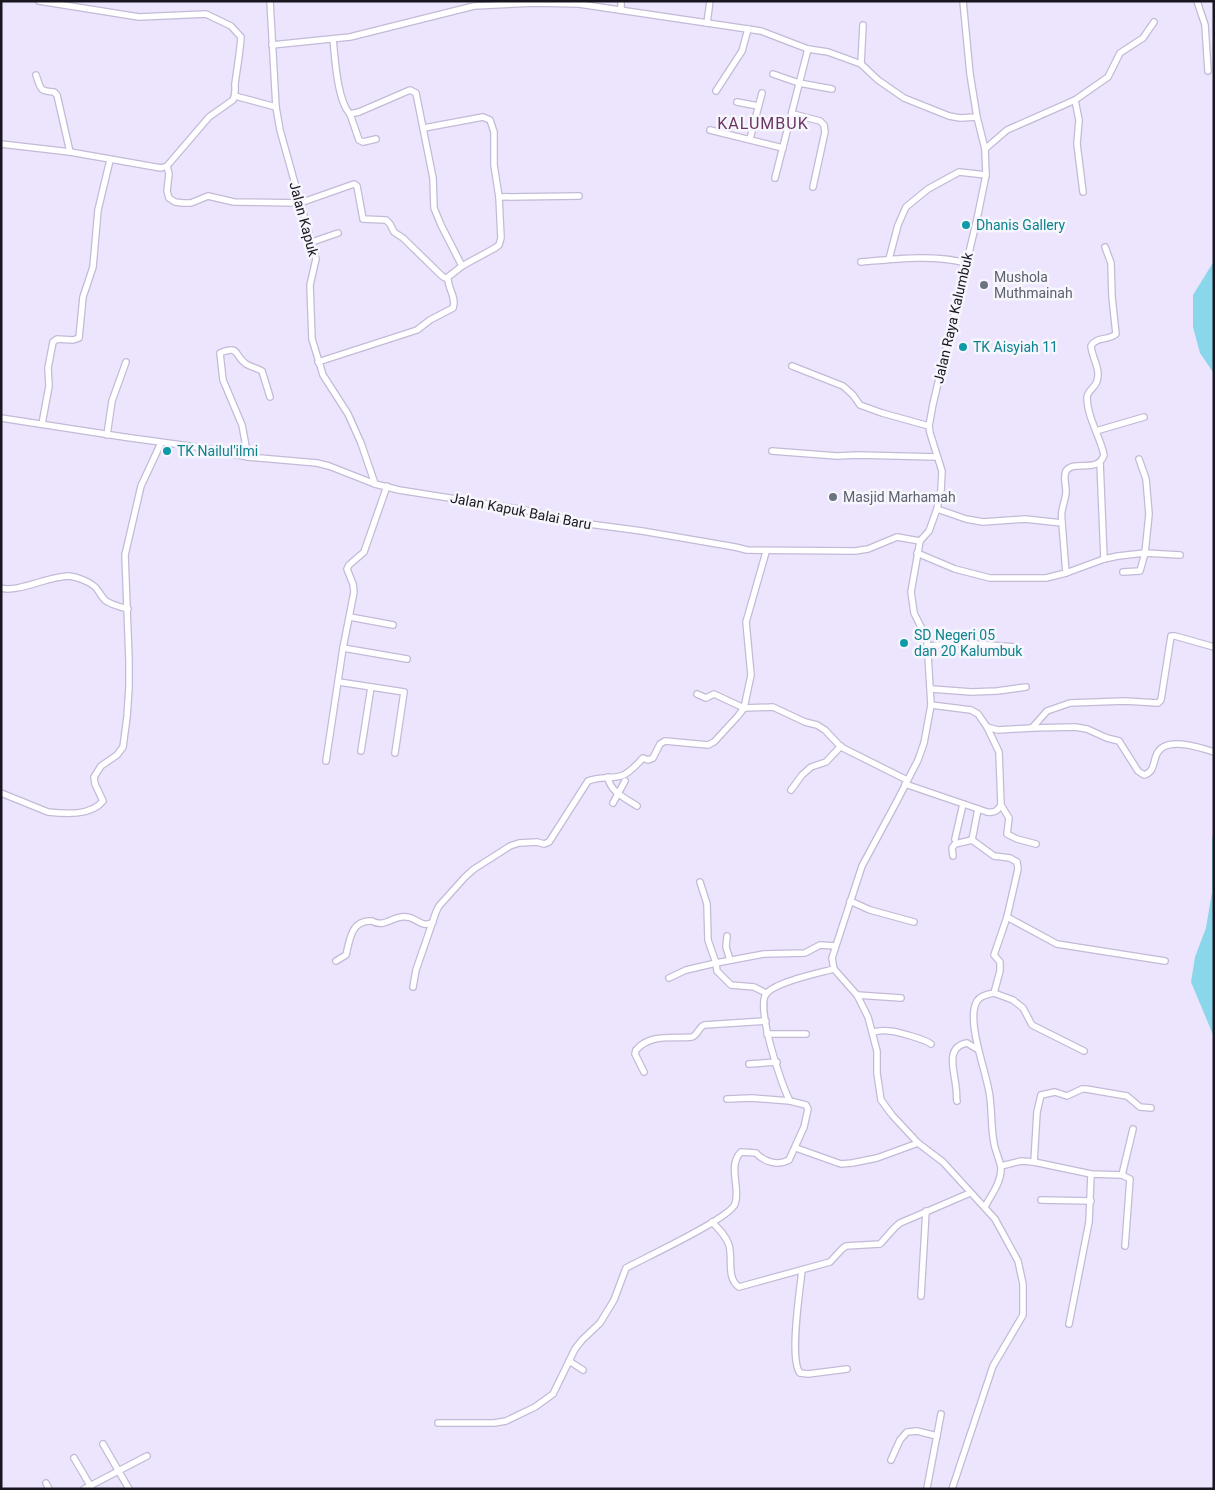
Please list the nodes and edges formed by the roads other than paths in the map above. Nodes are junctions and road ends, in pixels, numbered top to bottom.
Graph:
1 (39, 1) edge
2 (270, 1) edge
3 (622, 1) edge
4 (710, 1) edge
5 (963, 1) edge
6 (1197, 1) edge
7 (473, 3) edge
8 (621, 10) junction
9 (1154, 22) dead end
10 (707, 23) junction
11 (863, 25) dead end
12 (748, 29) junction
13 (333, 40) junction
14 (272, 45) junction
15 (808, 49) junction
16 (861, 64) junction
17 (1208, 71) dead end
18 (773, 74) dead end
19 (36, 75) dead end
20 (799, 83) junction
21 (832, 89) dead end
22 (716, 91) dead end
23 (762, 93) dead end
24 (235, 96) junction
25 (1075, 100) junction
26 (737, 102) dead end
27 (758, 106) junction
28 (276, 107) junction
29 (350, 114) junction
30 (793, 114) junction
31 (977, 117) junction
32 (424, 128) junction
33 (710, 130) dead end
34 (376, 138) dead end
35 (750, 139) junction
36 (1, 144) edge
37 (784, 148) junction
38 (984, 149) junction
39 (70, 152) junction
40 (110, 160) junction
41 (167, 166) junction
42 (986, 175) junction
43 (775, 178) dead end
44 (813, 187) dead end
45 (1083, 192) dead end
46 (579, 196) dead end
47 (499, 197) junction
48 (300, 203) junction
49 (338, 233) dead end
50 (312, 242) junction
51 (1105, 247) dead end
52 (889, 259) junction
53 (861, 262) dead end
54 (966, 263) junction
55 (462, 266) junction
56 (448, 277) junction
57 (126, 362) dead end
58 (318, 362) junction
59 (792, 366) dead end
60 (270, 397) dead end
61 (1144, 417) dead end
62 (1, 418) edge
63 (42, 424) junction
64 (929, 426) junction
65 (1096, 430) junction
66 (107, 434) junction
67 (161, 443) junction
68 (772, 451) dead end
69 (248, 457) junction
70 (937, 457) junction
71 (1139, 459) dead end
72 (1100, 462) junction
73 (375, 484) junction
74 (387, 486) junction
75 (937, 509) junction
76 (1062, 523) junction
77 (920, 541) junction
78 (766, 552) junction
79 (1145, 553) junction
80 (917, 554) junction
81 (1180, 555) dead end
82 (1104, 559) junction
83 (1123, 572) dead end
84 (1066, 573) junction
85 (1, 588) edge
86 (128, 610) junction
87 (350, 618) junction
88 (393, 625) dead end
89 (927, 646) junction
90 (1016, 647) dead end
91 (1214, 647) edge
92 (343, 648) junction
93 (407, 659) dead end
94 (338, 682) junction
95 (371, 687) junction
96 (1026, 687) dead end
97 (931, 689) junction
98 (697, 694) dead end
99 (930, 705) junction
100 (744, 708) junction
101 (987, 727) junction
102 (1032, 728) junction
103 (840, 746) junction
104 (361, 751) dead end
105 (1214, 752) edge
106 (395, 753) dead end
107 (326, 761) dead end
108 (608, 777) junction
109 (624, 781) dead end
110 (906, 782) junction
111 (791, 790) dead end
112 (1, 793) edge
113 (617, 793) junction
114 (613, 803) dead end
115 (963, 804) junction
116 (1001, 805) junction
117 (637, 806) dead end
118 (978, 809) junction
119 (955, 840) dead end
120 (972, 840) junction
121 (1036, 844) dead end
122 (953, 856) dead end
123 (700, 882) dead end
124 (850, 901) junction
125 (1007, 917) junction
126 (433, 922) junction
127 (914, 922) dead end
128 (727, 936) dead end
129 (835, 946) junction
130 (730, 960) junction
131 (336, 961) dead end
132 (1165, 961) dead end
133 (716, 962) junction
134 (834, 969) junction
135 (669, 978) dead end
136 (413, 988) dead end
137 (994, 992) junction
138 (766, 993) junction
139 (857, 995) junction
140 (901, 998) dead end
141 (766, 1021) junction
142 (873, 1032) junction
143 (767, 1034) junction
144 (806, 1034) dead end
145 (931, 1044) dead end
146 (978, 1049) junction
147 (1084, 1051) dead end
148 (777, 1062) junction
149 (749, 1064) dead end
150 (644, 1072) dead end
151 (727, 1099) dead end
152 (790, 1101) junction
153 (957, 1101) dead end
154 (1151, 1108) dead end
155 (1133, 1129) dead end
156 (918, 1143) junction
157 (796, 1148) junction
158 (1034, 1162) junction
159 (1001, 1166) junction
160 (1091, 1174) junction
161 (1122, 1175) junction
162 (970, 1193) junction
163 (1041, 1200) dead end
164 (1091, 1202) junction
165 (984, 1207) junction
166 (926, 1211) junction
167 (712, 1222) junction
168 (1125, 1246) dead end
169 (802, 1270) junction
170 (921, 1296) dead end
171 (1069, 1324) dead end
172 (569, 1362) junction
173 (847, 1369) dead end
174 (583, 1370) dead end
175 (941, 1414) dead end
176 (438, 1423) dead end
177 (938, 1436) junction
178 (103, 1444) dead end
179 (146, 1456) dead end
180 (74, 1458) dead end
181 (891, 1460) dead end
182 (119, 1471) junction
183 (89, 1488) edge
184 (129, 1489) edge
185 (927, 1489) edge
186 (952, 1489) edge

1 - 24 street
2 - 14 street, Jalan Kapuk
3 - 8 street
4 - 10 street
5 - 31 street, Jalan Raya Kalumbuk
6 - 17 street
7 - 8 street
7 - 13 street
8 - 10 street
9 - 25 street
10 - 12 street
11 - 16 street
12 - 15 street
12 - 22 street
13 - 14 street
13 - 29 street
14 - 28 street, Jalan Kapuk
15 - 16 street
15 - 20 street
16 - 31 street
18 - 20 street
19 - 39 street
20 - 21 street
20 - 30 street
23 - 27 street
24 - 28 street
24 - 41 street
25 - 38 street
25 - 45 street
26 - 27 street
27 - 35 street
28 - 48 street, Jalan Kapuk
29 - 32 street
29 - 34 street
30 - 37 street
30 - 44 street
31 - 38 street, Jalan Raya Kalumbuk
32 - 47 street
32 - 55 street
33 - 35 street
35 - 37 street
36 - 39 street
37 - 43 street
38 - 42 street, Jalan Raya Kalumbuk
39 - 40 street
40 - 41 street
40 - 63 street
41 - 48 street
42 - 52 street
42 - 54 street, Jalan Raya Kalumbuk
46 - 47 street
47 - 55 street
48 - 50 street, Jalan Kapuk
48 - 56 street
49 - 50 street
50 - 58 street, Jalan Kapuk
51 - 65 street
52 - 53 street
52 - 54 street
54 - 64 street, Jalan Raya Kalumbuk
55 - 56 street
56 - 58 street
57 - 66 street
58 - 73 street, Jalan Kapuk
59 - 64 street
60 - 69 street
61 - 65 street
62 - 63 street, Jalan Kapuk Balai Baru
63 - 66 street, Jalan Kapuk Balai Baru
64 - 70 street, Jalan Raya Kalumbuk
65 - 72 street
66 - 67 street, Jalan Kapuk Balai Baru
67 - 69 street, Jalan Kapuk Balai Baru
67 - 86 street
68 - 70 street
69 - 73 street, Jalan Kapuk Balai Baru
70 - 75 street, Jalan Raya Kalumbuk
71 - 79 street
72 - 76 street
72 - 82 street
73 - 74 street, Jalan Kapuk Balai Baru
74 - 78 street, Jalan Kapuk Balai Baru
74 - 87 street
75 - 76 street
75 - 77 street, Jalan Raya Kalumbuk
76 - 84 street
77 - 78 street, Jalan Kapuk Balai Baru
77 - 80 street, Jalan Raya Kalumbuk
78 - 100 street
79 - 81 street
79 - 82 street
79 - 83 street
80 - 84 street
80 - 89 street, Jalan Raya Kalumbuk
82 - 84 street
85 - 86 street
86 - 112 street
87 - 88 street
87 - 92 street
89 - 90 street
89 - 97 street, Jalan Raya Kalumbuk
91 - 102 street
92 - 93 street
92 - 94 street
94 - 95 street
94 - 107 street
95 - 104 street
95 - 106 street
96 - 97 street
97 - 99 street, Jalan Raya Kalumbuk
98 - 100 street
99 - 101 street
99 - 110 street, Jalan Raya Kalumbuk
100 - 103 street
100 - 108 street
101 - 102 street
101 - 116 street
102 - 105 street
103 - 110 street
103 - 111 street
108 - 113 street
108 - 126 street
109 - 113 street
110 - 115 street
110 - 124 street, Jalan Raya Kalumbuk
113 - 114 street
113 - 117 street
115 - 118 street
115 - 119 street
116 - 118 street
116 - 121 street
118 - 120 street
120 - 122 street
120 - 125 street
123 - 133 street
124 - 127 street
124 - 129 street, Jalan Raya Kalumbuk
125 - 132 street
125 - 137 street
126 - 131 street
126 - 136 street
128 - 130 street
129 - 130 street
129 - 134 street, Jalan Raya Kalumbuk
130 - 133 street
133 - 135 street
133 - 138 street
134 - 138 street
134 - 139 street
137 - 146 street
137 - 147 street
138 - 141 street
139 - 140 street
139 - 142 street
141 - 143 street
141 - 150 street
142 - 145 street
142 - 156 street
143 - 144 street
143 - 148 street
146 - 153 street
146 - 159 street
148 - 149 street
148 - 152 street
151 - 152 street
152 - 157 street
154 - 158 street
155 - 161 street
156 - 157 street
156 - 162 street
157 - 167 street
158 - 159 street
158 - 160 street
159 - 165 street
160 - 161 street
160 - 164 street
161 - 168 street
162 - 165 street
162 - 166 street
163 - 164 street
164 - 171 street
165 - 186 street
166 - 169 street
166 - 170 street
167 - 169 street
167 - 172 street
169 - 173 street
172 - 174 street
172 - 176 street
175 - 177 street
177 - 181 street
177 - 185 street
178 - 182 street
179 - 182 street
180 - 183 street
182 - 183 street
182 - 184 street

